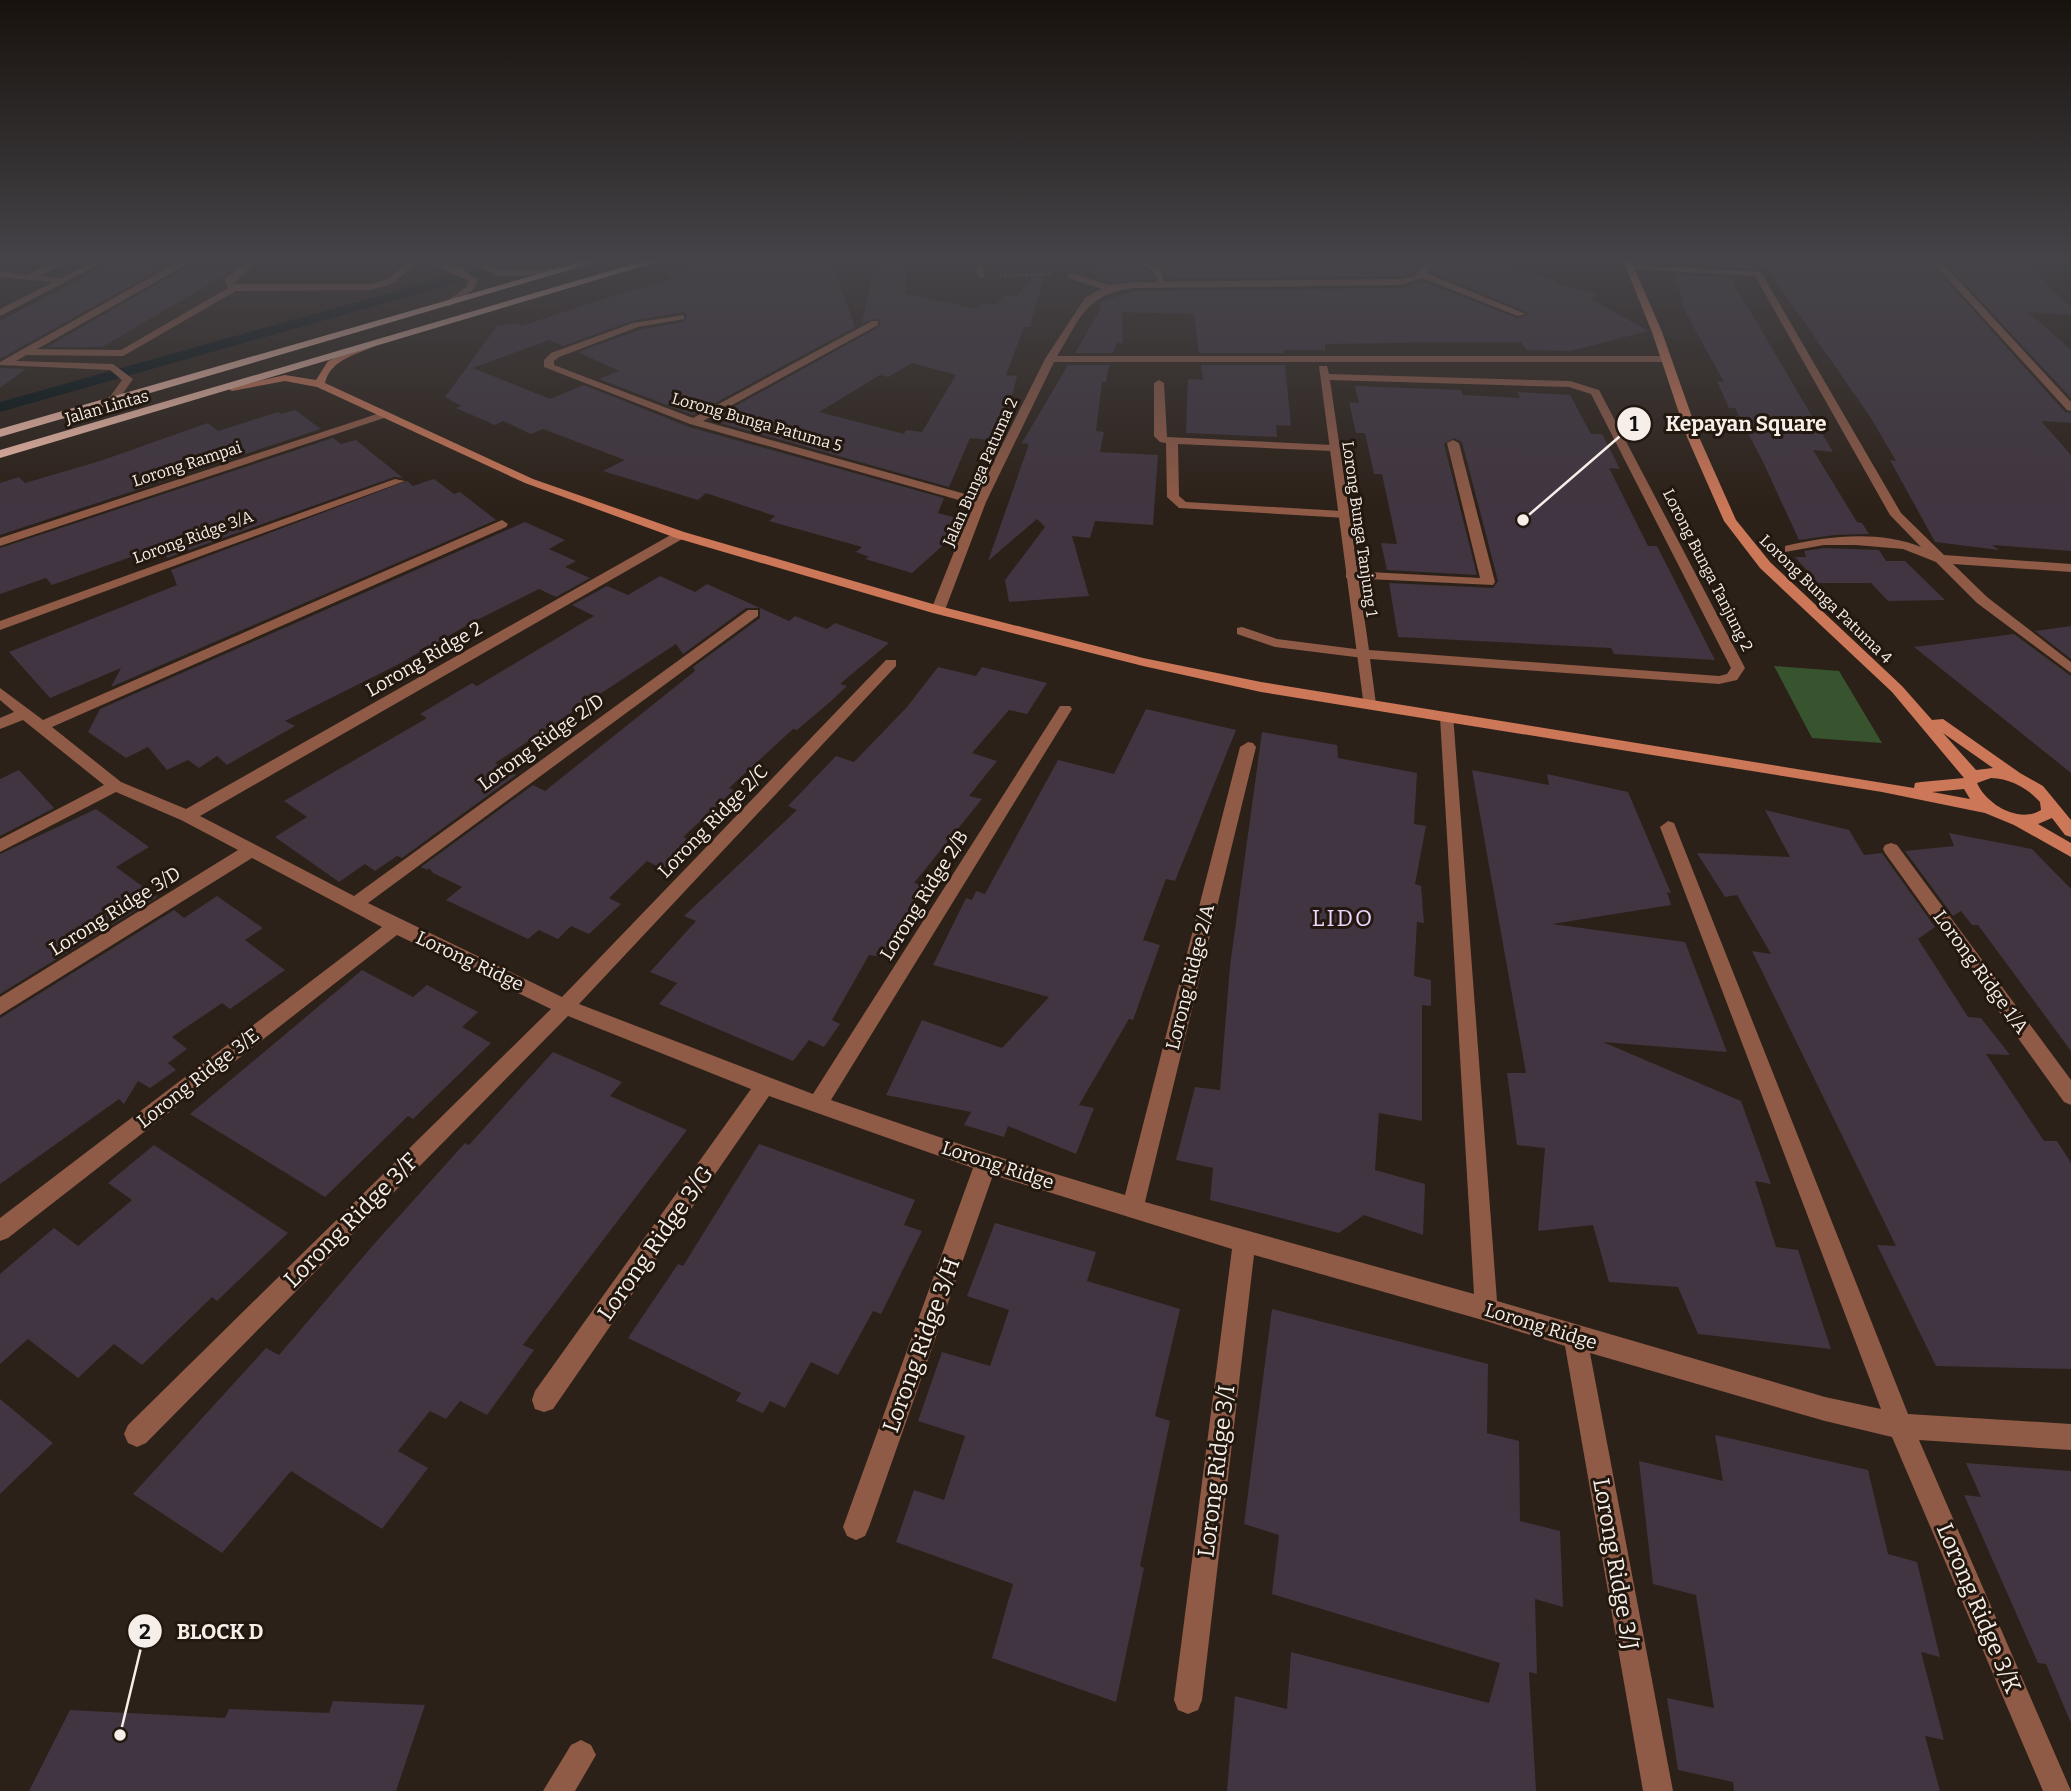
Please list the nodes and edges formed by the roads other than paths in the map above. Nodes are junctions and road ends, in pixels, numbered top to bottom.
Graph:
1 (42, 342) edge
2 (143, 342) edge
3 (316, 342) edge
4 (379, 342) edge
5 (591, 342) edge
6 (841, 342) edge
7 (1061, 342) edge
8 (1660, 342) edge
9 (1797, 342) edge
10 (2010, 342) edge
11 (374, 343) junction
12 (24, 352) junction
13 (1321, 358) junction
14 (1050, 359) junction
15 (1667, 359) junction
16 (2, 364) edge
17 (1324, 377) junction
18 (1159, 383) dead end
19 (320, 384) junction
20 (232, 388) junction
21 (112, 401) junction
22 (2071, 408) edge
23 (383, 415) junction
24 (694, 422) junction
25 (0, 433) edge
26 (1172, 442) junction
27 (1453, 443) dead end
28 (1332, 449) junction
29 (0, 454) edge
30 (399, 481) dead end
31 (980, 502) junction
32 (1342, 515) junction
33 (502, 524) dead end
34 (680, 535) junction
35 (0, 542) edge
36 (1788, 549) dead end
37 (1940, 559) junction
38 (2071, 568) edge
39 (1351, 575) junction
40 (938, 610) junction
41 (752, 613) dead end
42 (0, 626) edge
43 (1242, 631) dead end
44 (1363, 654) junction
45 (891, 663) dead end
46 (2071, 669) edge
47 (1897, 689) junction
48 (0, 694) edge
49 (1369, 704) junction
50 (1065, 709) dead end
51 (23, 714) junction
52 (1448, 717) junction
53 (0, 724) edge
54 (42, 726) junction
55 (1248, 747) dead end
56 (1971, 780) junction
57 (2028, 783) junction
58 (115, 786) junction
59 (1882, 787) junction
60 (2049, 802) junction
61 (1991, 809) junction
62 (187, 816) junction
63 (2014, 818) junction
64 (1668, 827) dead end
65 (2071, 831) edge
66 (0, 846) edge
67 (253, 849) junction
68 (1891, 849) dead end
69 (2071, 850) edge
70 (355, 904) junction
71 (396, 926) junction
72 (0, 1007) edge
73 (565, 1007) junction
74 (765, 1086) junction
75 (2071, 1096) edge
76 (818, 1104) junction
77 (986, 1163) junction
78 (1133, 1206) junction
79 (0, 1231) edge
80 (1244, 1242) junction
81 (1486, 1309) junction
82 (1575, 1337) junction
83 (544, 1400) dead end
84 (1899, 1426) junction
85 (137, 1434) dead end
86 (2071, 1437) edge
87 (856, 1527) dead end
88 (1188, 1700) dead end
89 (581, 1755) dead end
90 (558, 1791) edge
91 (1658, 1791) edge
92 (2058, 1791) edge

1 - 12 street
2 - 12 street
3 - 21 highway, Jalan Lintas
4 - 11 highway, Jalan Lintas
5 - 24 street, Lorong Bunga Patuma 5
6 - 24 street
7 - 14 street, Jalan Bunga Patuma 2
8 - 15 street, Lorong Bunga Patuma 4
9 - 37 street
10 - 22 street
11 - 19 street
11 - 20 highway, Jalan Lintas
12 - 16 street
13 - 14 street
13 - 15 street
13 - 17 street, Lorong Bunga Tanjung 1
14 - 31 street, Jalan Bunga Patuma 2
15 - 47 street, Lorong Bunga Patuma 4
16 - 21 street
17 - 28 street, Lorong Bunga Tanjung 1
17 - 44 street, Lorong Bunga Tanjung 2
18 - 26 street
19 - 20 street
19 - 23 street
20 - 29 highway, Jalan Lintas
21 - 25 highway, Jalan Lintas
23 - 34 street
23 - 35 street, Lorong Rampai
24 - 31 street, Lorong Bunga Patuma 5
26 - 28 street
26 - 32 street
27 - 39 street
28 - 32 street, Lorong Bunga Tanjung 1
30 - 42 street, Lorong Ridge 3/A
31 - 40 street, Jalan Bunga Patuma 2
32 - 39 street, Lorong Bunga Tanjung 1
33 - 54 street
34 - 40 street
34 - 62 street, Lorong Ridge 2
36 - 37 street
37 - 38 street
37 - 46 street
39 - 44 street, Lorong Bunga Tanjung 1
40 - 49 street
41 - 70 street, Lorong Ridge 2/D
43 - 44 street
44 - 49 street, Lorong Bunga Tanjung 1
45 - 73 street, Lorong Ridge 2/C
47 - 56 street
47 - 57 street
48 - 51 street, Lorong Ridge
49 - 52 street
50 - 76 street, Lorong Ridge 2/B
51 - 53 street
51 - 54 street, Lorong Ridge
52 - 59 street
52 - 81 street
54 - 58 street, Lorong Ridge
55 - 78 street, Lorong Ridge 2/A
56 - 57 street
56 - 59 street
56 - 61 street
57 - 60 street
58 - 62 street, Lorong Ridge
58 - 66 street
59 - 61 street
60 - 63 street
60 - 65 street
61 - 63 street
62 - 67 street, Lorong Ridge
63 - 69 street
64 - 84 street, Lorong Ridge 3/K
67 - 70 street, Lorong Ridge
67 - 72 street, Lorong Ridge 3/D
68 - 75 street, Lorong Ridge 1/A
70 - 71 street, Lorong Ridge
71 - 73 street, Lorong Ridge
71 - 79 street, Lorong Ridge 3/E
73 - 74 street, Lorong Ridge
73 - 85 street, Lorong Ridge 3/F
74 - 76 street, Lorong Ridge
74 - 83 street, Lorong Ridge 3/G
76 - 77 street, Lorong Ridge
77 - 78 street, Lorong Ridge
77 - 87 street, Lorong Ridge 3/H
78 - 80 street, Lorong Ridge
80 - 81 street, Lorong Ridge
80 - 88 street, Lorong Ridge 3/I
81 - 82 street, Lorong Ridge
82 - 84 street, Lorong Ridge
82 - 91 street, Lorong Ridge 3/J
84 - 86 street, Lorong Ridge
84 - 92 street, Lorong Ridge 3/K
89 - 90 street

